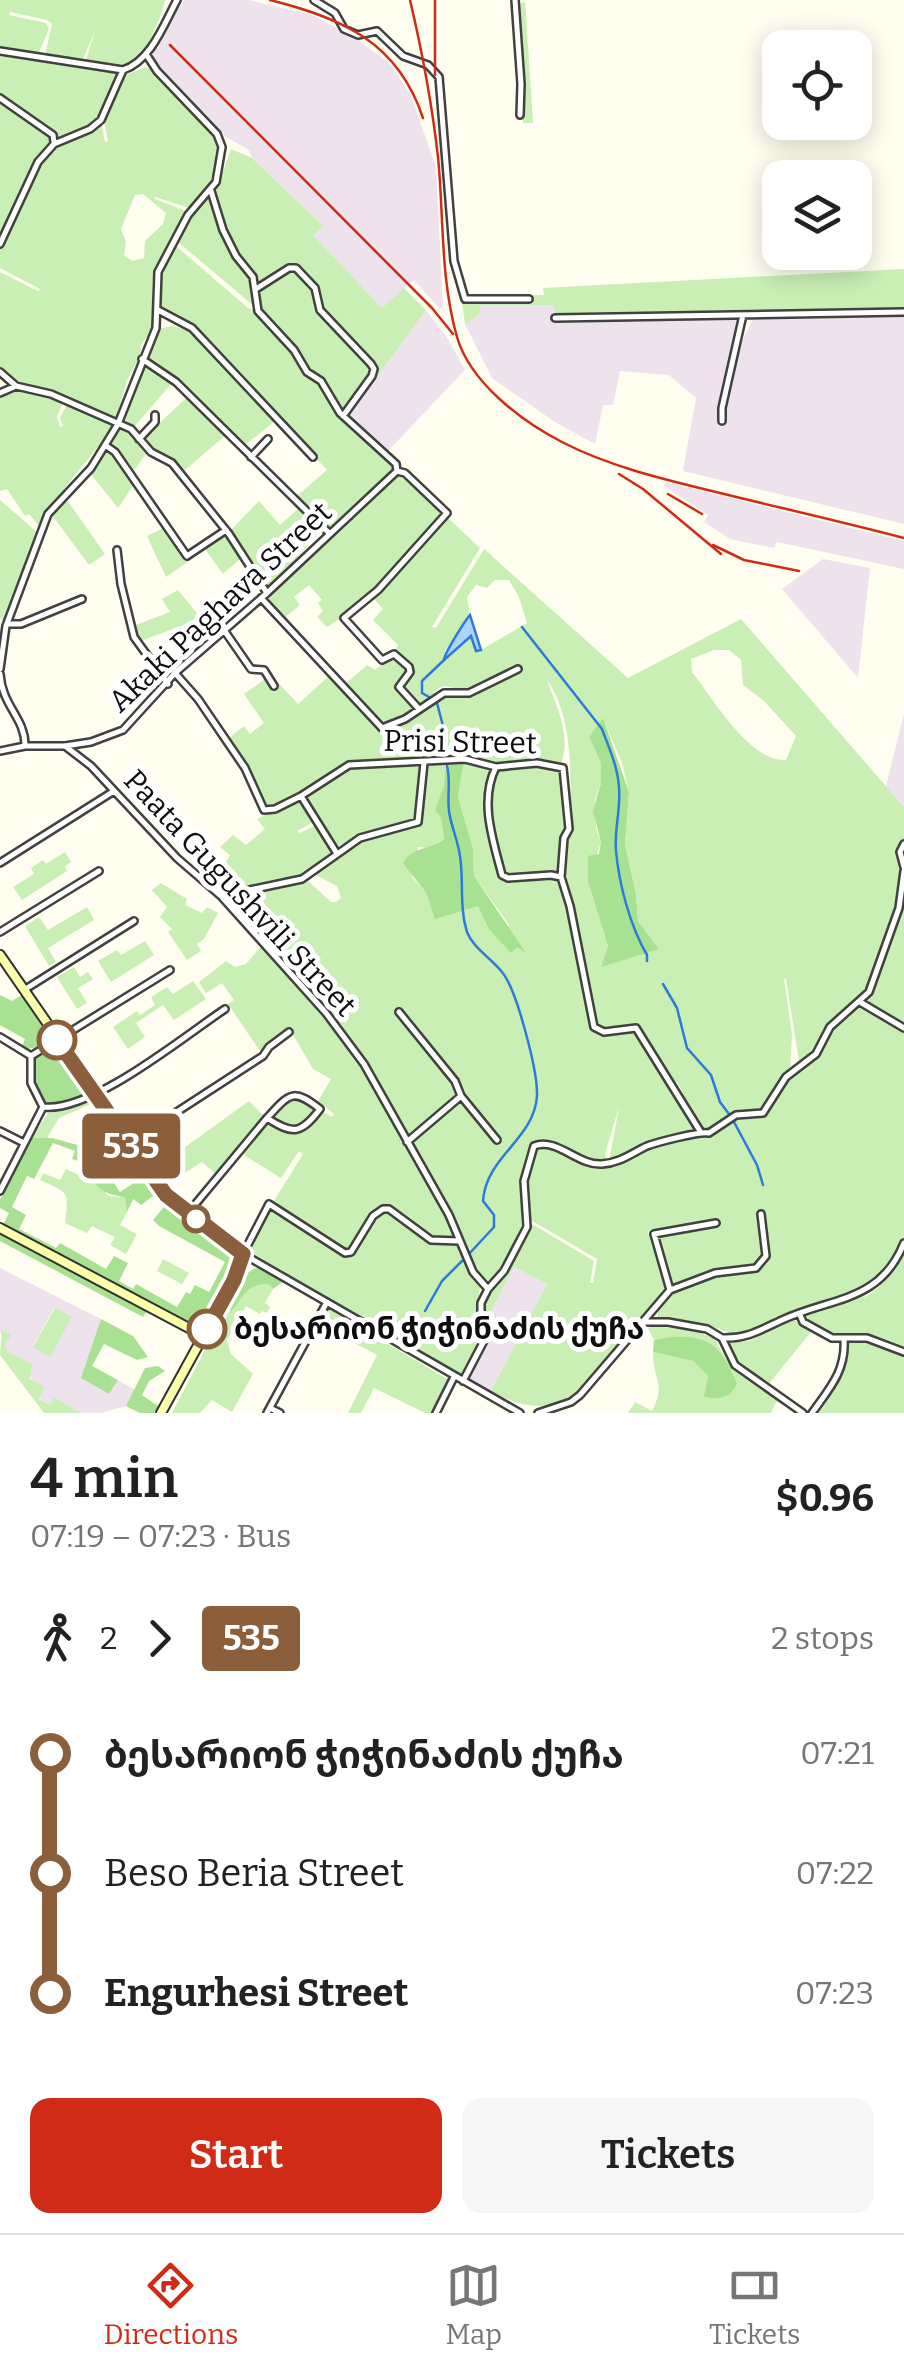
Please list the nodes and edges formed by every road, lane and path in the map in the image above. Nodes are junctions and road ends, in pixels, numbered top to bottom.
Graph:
1 (178, 0) edge
2 (314, 0) edge
3 (515, 0) edge
4 (0, 51) edge
5 (146, 54) junction
6 (123, 70) junction
7 (0, 98) edge
8 (520, 115) dead end
9 (54, 144) junction
10 (211, 191) junction
11 (0, 244) edge
12 (256, 289) junction
13 (529, 299) dead end
14 (158, 310) junction
15 (904, 312) edge
16 (743, 315) junction
17 (555, 318) dead end
18 (142, 359) junction
19 (0, 372) edge
20 (16, 386) junction
21 (0, 392) edge
22 (155, 415) dead end
23 (343, 416) junction
24 (722, 422) dead end
25 (118, 424) junction
26 (140, 439) junction
27 (268, 439) dead end
28 (105, 445) junction
29 (251, 457) junction
30 (313, 457) dead end
31 (397, 472) junction
32 (226, 530) junction
33 (330, 534) junction
34 (117, 550) dead end
35 (267, 593) junction
36 (260, 598) junction
37 (82, 599) dead end
38 (7, 624) junction
39 (224, 630) junction
40 (518, 670) dead end
41 (0, 672) edge
42 (175, 673) junction
43 (168, 684) junction
44 (274, 686) dead end
45 (419, 710) junction
46 (25, 746) junction
47 (65, 746) junction
48 (0, 751) edge
49 (424, 763) junction
50 (496, 767) junction
51 (114, 791) junction
52 (301, 796) junction
53 (904, 844) edge
54 (336, 852) junction
55 (0, 863) edge
56 (904, 869) edge
57 (99, 871) dead end
58 (561, 878) junction
59 (221, 896) junction
60 (134, 922) dead end
61 (0, 932) edge
62 (0, 954) edge
63 (170, 970) dead end
64 (24, 990) junction
65 (859, 1002) junction
66 (225, 1009) dead end
67 (399, 1012) dead end
68 (904, 1028) edge
69 (289, 1032) dead end
70 (0, 1038) edge
71 (57, 1040) junction
72 (32, 1056) junction
73 (96, 1096) junction
74 (462, 1096) junction
75 (42, 1107) junction
76 (267, 1118) junction
77 (0, 1131) edge
78 (700, 1131) junction
79 (497, 1140) dead end
80 (129, 1143) junction
81 (406, 1143) junction
82 (24, 1144) junction
83 (0, 1191) edge
84 (188, 1213) junction
85 (761, 1214) dead end
86 (716, 1223) dead end
87 (0, 1228) edge
88 (459, 1242) junction
89 (904, 1243) edge
90 (243, 1254) junction
91 (488, 1288) junction
92 (670, 1290) junction
93 (327, 1302) junction
94 (800, 1314) junction
95 (644, 1322) junction
96 (204, 1336) junction
97 (722, 1338) junction
98 (844, 1340) junction
99 (904, 1352) edge
100 (454, 1377) junction
101 (463, 1382) junction
102 (268, 1410) edge
103 (161, 1413) edge
104 (280, 1413) edge
105 (436, 1413) edge
106 (519, 1413) edge
107 (535, 1413) edge
108 (803, 1413) edge
109 (812, 1413) edge

1 - 5 street
2 - 13 street
3 - 8 street
4 - 6 street
5 - 6 street
5 - 10 street
6 - 9 street
7 - 9 street
9 - 11 street
10 - 12 street
10 - 14 street
12 - 23 street
12 - 23 street
14 - 18 street
14 - 30 street
15 - 16 street
16 - 17 street
16 - 24 street
18 - 25 street
18 - 29 street
19 - 20 street
20 - 21 street
20 - 25 street
22 - 26 street
23 - 31 street
25 - 26 street
25 - 28 street
26 - 32 street
27 - 29 street
28 - 32 street
28 - 38 street
29 - 33 street
31 - 33 street, Akaki Paghava Street
31 - 45 street
32 - 35 street
33 - 35 street, Akaki Paghava Street
34 - 43 street
35 - 36 street, Akaki Paghava Street
36 - 39 street, Akaki Paghava Street
36 - 45 street
37 - 38 street
38 - 41 street
39 - 42 street, Akaki Paghava Street
39 - 44 street
40 - 45 street
41 - 46 street
42 - 43 street, Akaki Paghava Street
42 - 52 street, Prisi Street
43 - 47 street, Akaki Paghava Street
46 - 47 street, Akaki Paghava Street
46 - 48 street, Akaki Paghava Street
47 - 51 street, Paata Gugushvili Street
49 - 50 street, Prisi Street
49 - 52 street, Prisi Street
49 - 54 street
50 - 58 street
50 - 58 street, Prisi Street
51 - 55 street
51 - 59 street, Paata Gugushvili Street
52 - 54 street
53 - 56 street
54 - 59 street
56 - 65 street
57 - 61 street
58 - 78 street, Prisi Street
59 - 81 street, Paata Gugushvili Street
60 - 64 street
62 - 64 street
63 - 71 street
64 - 71 street
65 - 68 street
65 - 78 street
66 - 73 street
67 - 74 street
69 - 80 street
70 - 72 street
71 - 72 street
71 - 73 street
72 - 75 street
73 - 75 street
73 - 80 street
74 - 79 street
74 - 81 street
75 - 82 street
76 - 76 street
76 - 84 street
77 - 82 street
78 - 91 street
80 - 84 street
81 - 88 street, Paata Gugushvili Street
82 - 83 street
84 - 90 street
85 - 92 street
86 - 92 street
87 - 96 street
88 - 90 street
88 - 91 street, Paata Gugushvili Street
89 - 94 street
90 - 93 street
90 - 96 street
91 - 101 street
92 - 95 street
93 - 100 street
93 - 102 street
94 - 97 street
94 - 98 street
95 - 97 street
95 - 107 street
96 - 103 street
97 - 108 street
98 - 99 street
98 - 109 street
100 - 101 street
100 - 105 street
101 - 106 street
102 - 104 street
106 - 107 street

